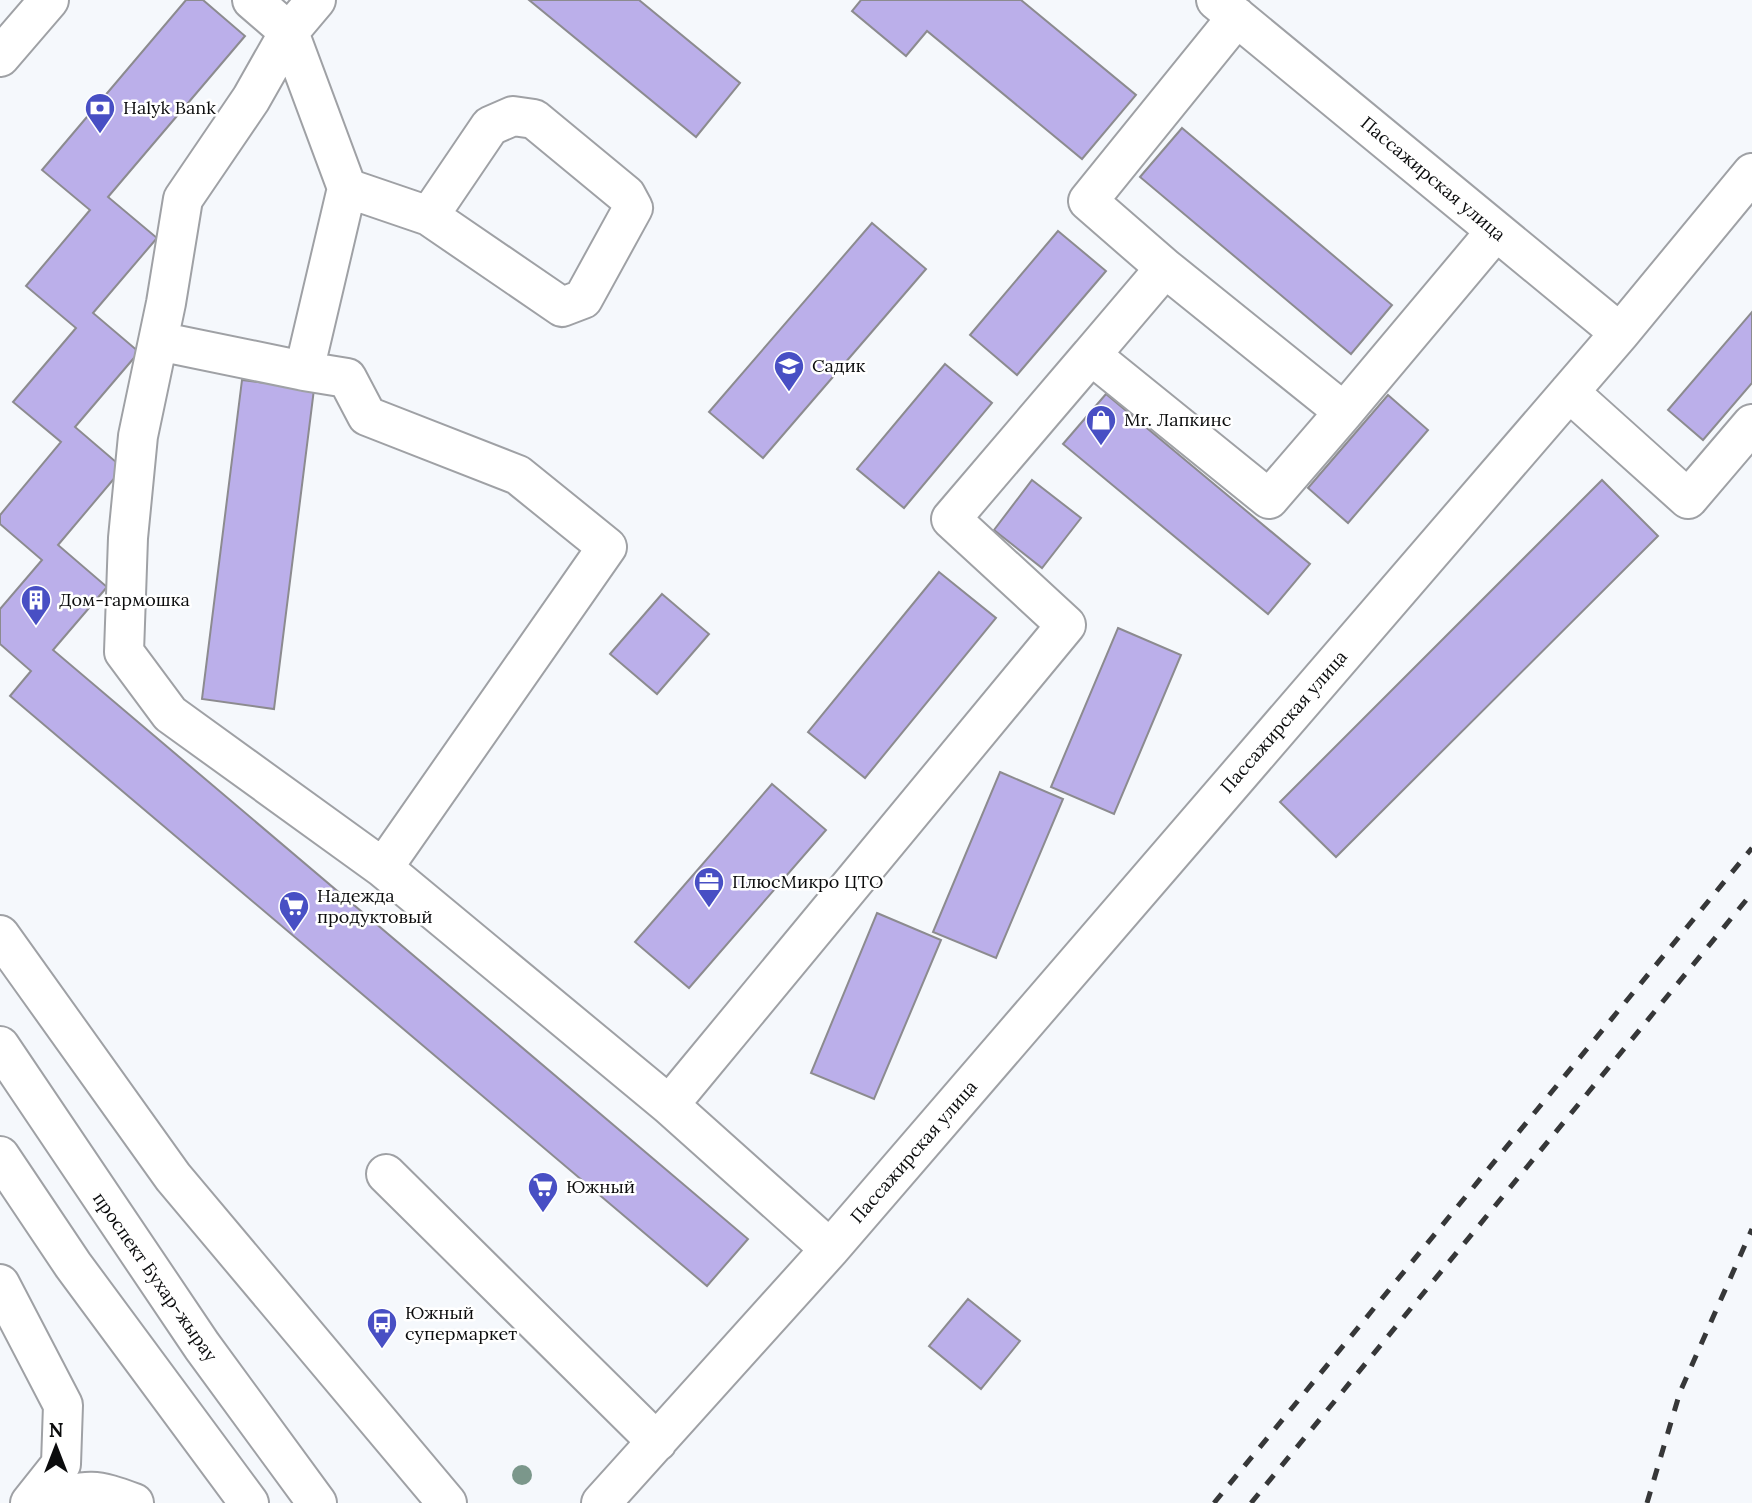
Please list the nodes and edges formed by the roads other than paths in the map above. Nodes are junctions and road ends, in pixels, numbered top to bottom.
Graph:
1 (252, 0) edge
2 (316, 0) edge
3 (42, 2) edge
4 (1227, 9) edge
5 (289, 32) junction
6 (0, 57) edge
7 (1752, 173) edge
8 (347, 188) junction
9 (429, 216) junction
10 (1496, 231) junction
11 (1166, 268) junction
12 (1620, 333) junction
13 (158, 341) junction
14 (1091, 355) junction
15 (304, 371) junction
16 (1569, 392) junction
17 (1344, 412) junction
18 (1752, 424) edge
19 (383, 868) junction
20 (0, 935) edge
21 (0, 1046) edge
22 (669, 1105) junction
23 (0, 1156) edge
24 (386, 1174) dead end
25 (830, 1249) junction
26 (0, 1284) edge
27 (657, 1442) junction
28 (30, 1503) edge
29 (49, 1503) edge
30 (134, 1503) edge
31 (249, 1503) edge
32 (317, 1503) edge
33 (447, 1503) edge
34 (601, 1503) edge

1 - 5 street
2 - 5 street
3 - 6 street
4 - 10 street, Пассажирская улица
4 - 11 street
5 - 8 street
5 - 13 street
7 - 12 street
8 - 9 street
8 - 15 street
9 - 9 street
10 - 12 street, Пассажирская улица
10 - 17 street
11 - 14 street
11 - 17 street
12 - 16 street, Пассажирская улица
13 - 15 street
13 - 19 street
14 - 17 street
14 - 22 street
15 - 19 street
16 - 18 street
16 - 25 street, Пассажирская улица
19 - 22 street
20 - 33 street
21 - 32 street, проспект Бухар-жырау
22 - 25 street
23 - 31 street
24 - 27 street
25 - 27 street, Пассажирская улица
26 - 28 street
27 - 34 street, Пассажирская улица
29 - 30 street

